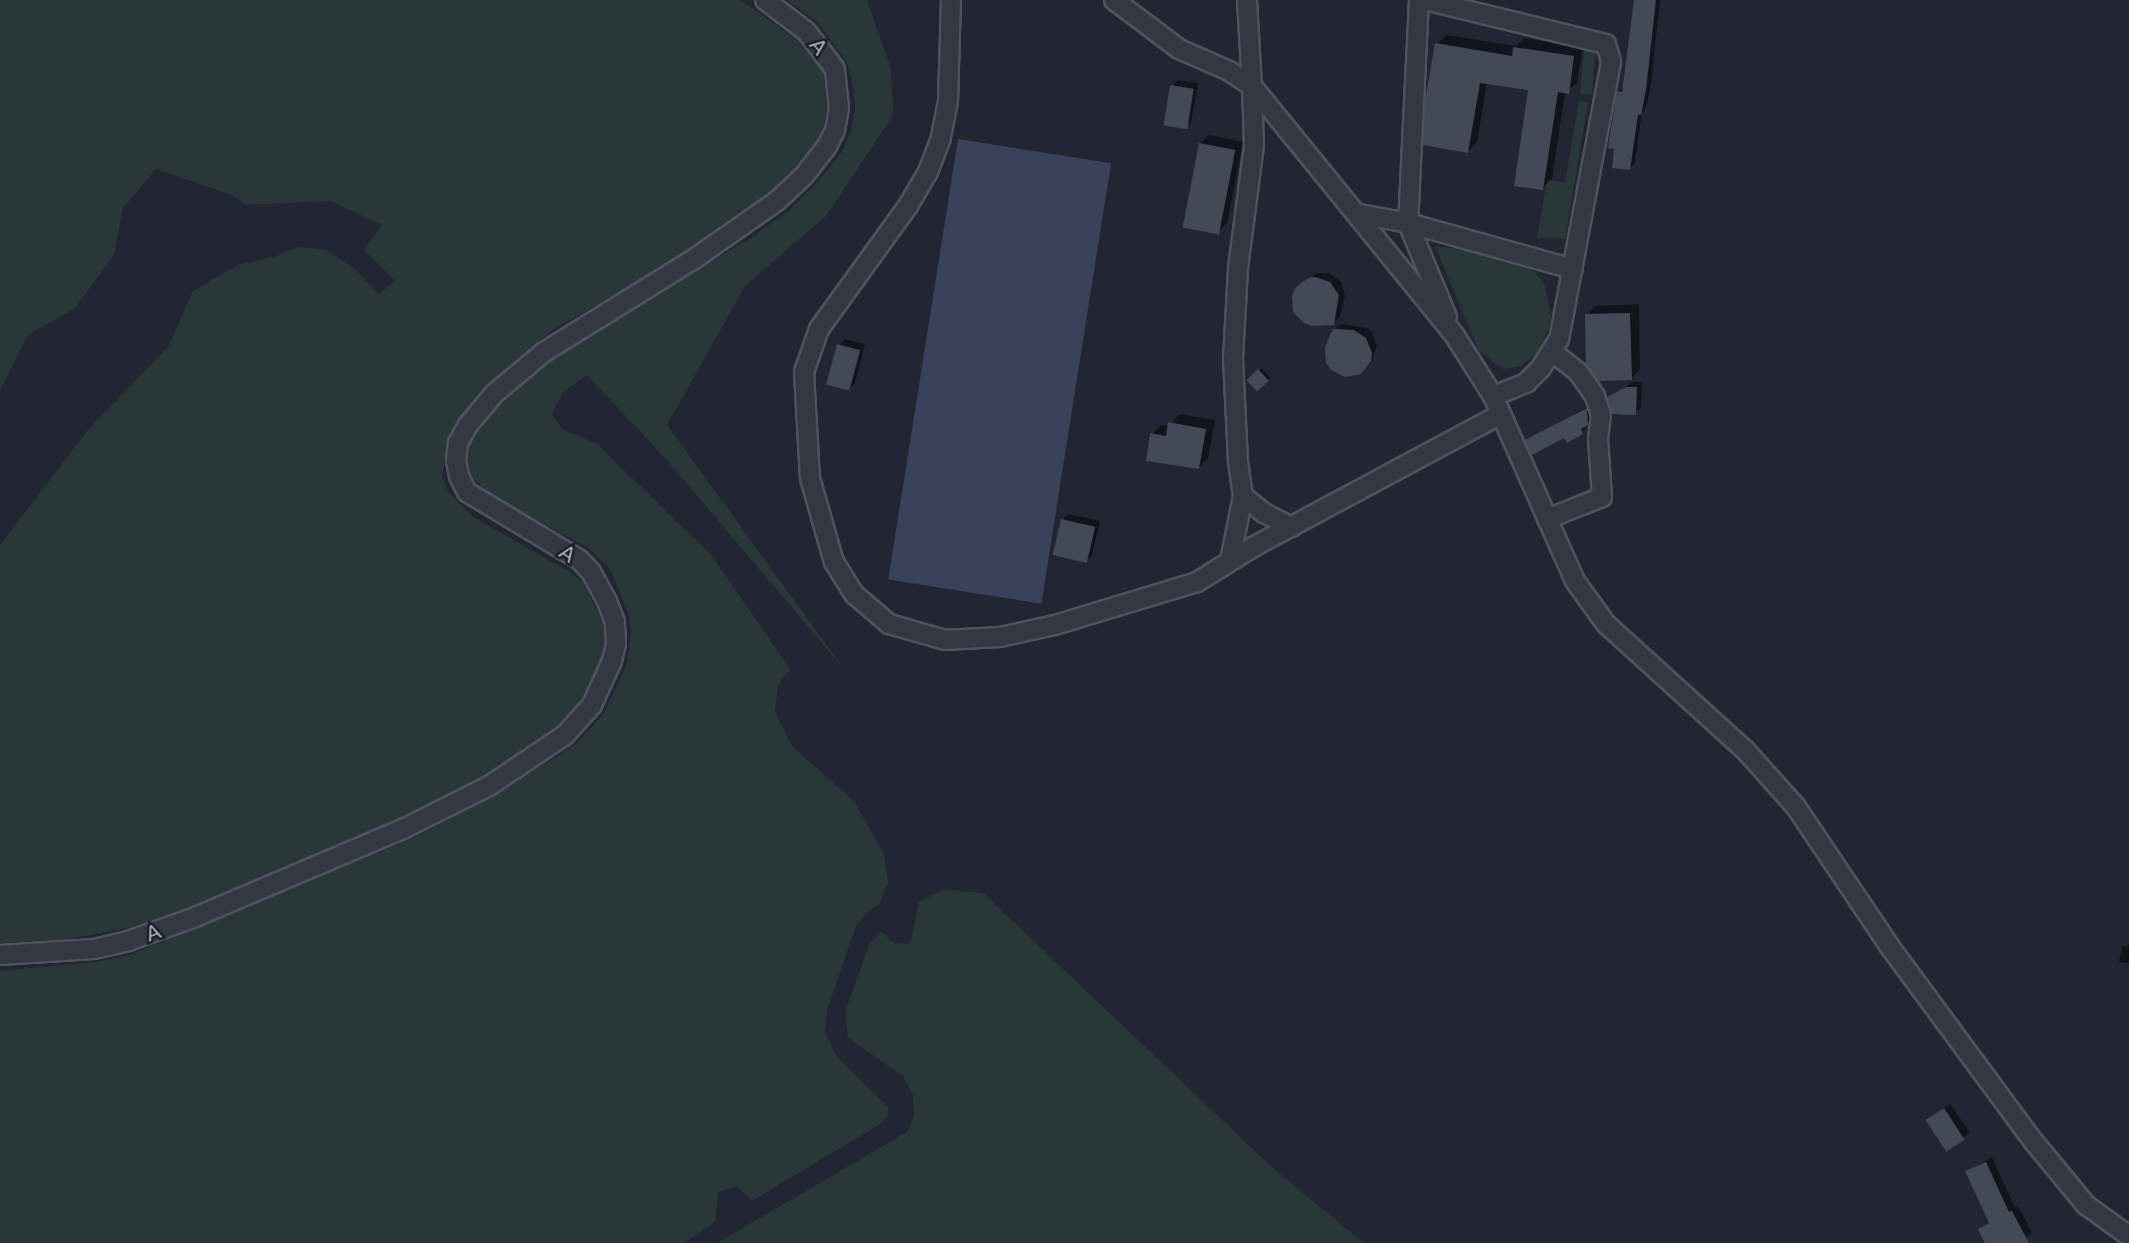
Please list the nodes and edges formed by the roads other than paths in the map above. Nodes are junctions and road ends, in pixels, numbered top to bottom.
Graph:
1 (765, 0) edge
2 (951, 0) edge
3 (1114, 0) edge
4 (1247, 0) edge
5 (1419, 0) edge
6 (1425, 0) edge
7 (1252, 86) junction
8 (1355, 213) junction
9 (1408, 223) junction
10 (1573, 269) junction
11 (1455, 336) junction
12 (1552, 352) junction
13 (1493, 396) junction
14 (1501, 414) junction
15 (1243, 496) junction
16 (1547, 519) junction
17 (1292, 527) junction
18 (1230, 561) junction
19 (0, 955) edge
20 (2129, 1236) edge

1 - 19 street, A
2 - 18 street
3 - 7 street
4 - 7 street
5 - 9 street
6 - 10 street
7 - 8 street
7 - 15 street
8 - 9 street
8 - 11 street
9 - 10 street
9 - 11 street
10 - 12 street
11 - 13 street
12 - 13 street
12 - 16 street
13 - 14 street
14 - 16 street
14 - 17 street
15 - 17 street
15 - 18 street
16 - 20 street
17 - 18 street

